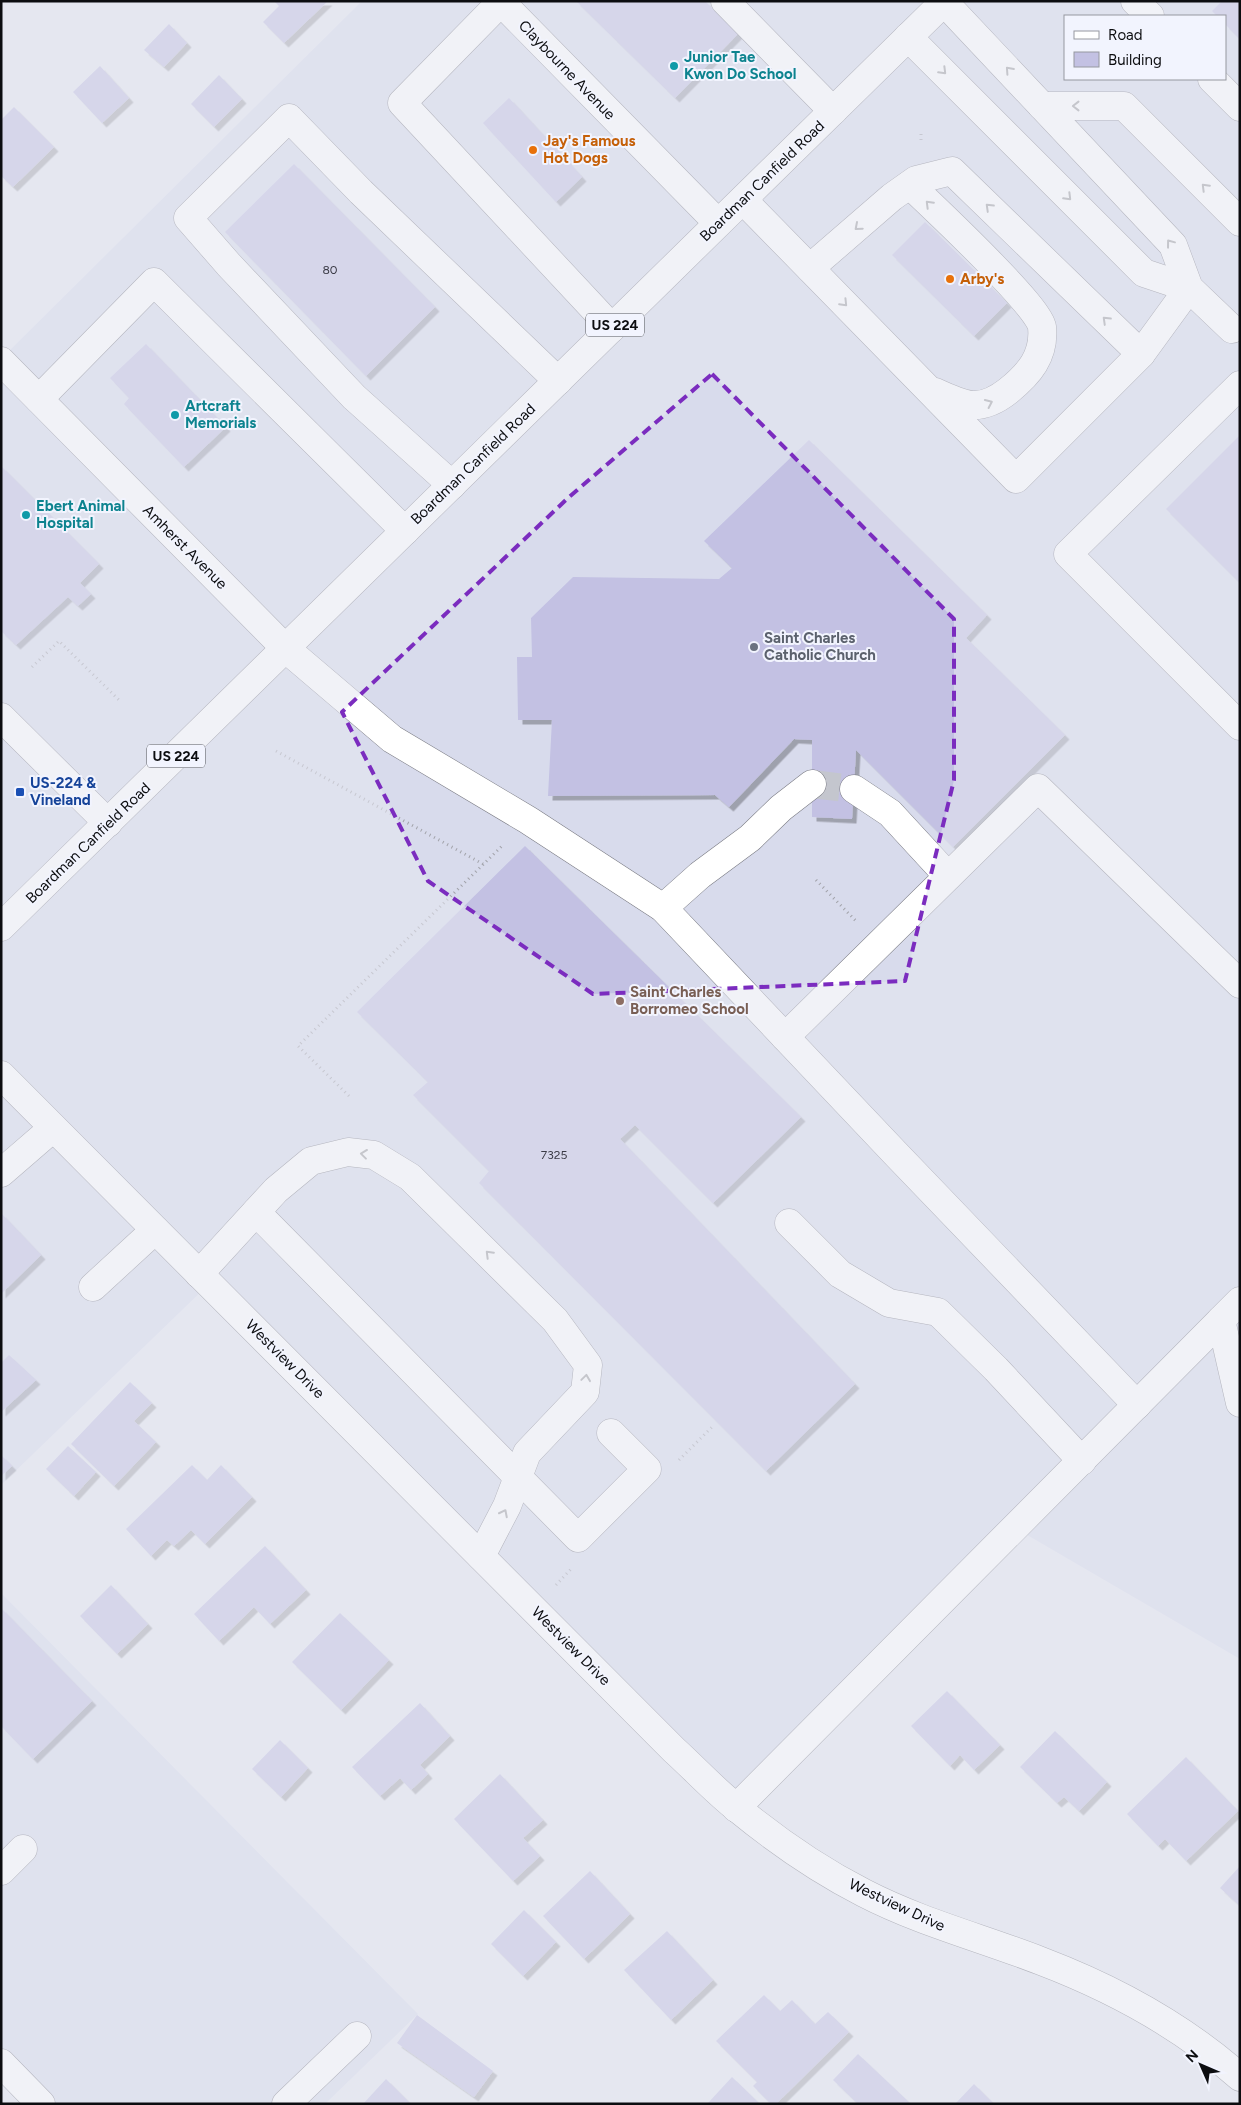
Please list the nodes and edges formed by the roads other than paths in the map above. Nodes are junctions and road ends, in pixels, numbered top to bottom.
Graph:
1 (725, 1) edge
2 (1135, 1) edge
3 (500, 2) edge
4 (944, 2) edge
5 (1149, 15) edge
6 (908, 37) junction
7 (1213, 80) edge
8 (1042, 106) junction
9 (1240, 107) edge
10 (833, 111) junction
11 (910, 185) junction
12 (743, 200) junction
13 (1240, 222) edge
14 (718, 223) junction
15 (810, 268) junction
16 (1189, 288) junction
17 (612, 328) junction
18 (1237, 330) edge
19 (1141, 354) junction
20 (1, 361) edge
21 (558, 381) junction
22 (1240, 385) edge
23 (927, 388) junction
24 (39, 399) junction
25 (452, 485) junction
26 (405, 531) junction
27 (285, 648) junction
28 (1, 717) edge
29 (1240, 726) edge
30 (812, 784) tunnel mouth
31 (854, 789) tunnel mouth
32 (108, 823) junction
33 (948, 876) junction
34 (663, 908) junction
35 (1, 927) edge
36 (1240, 984) edge
37 (784, 1037) junction
38 (1, 1075) edge
39 (53, 1128) junction
40 (1, 1173) edge
41 (256, 1212) junction
42 (789, 1223) dead end
43 (155, 1230) junction
44 (199, 1274) junction
45 (93, 1287) dead end
46 (1240, 1301) edge
47 (1221, 1320) junction
48 (1240, 1403) edge
49 (1137, 1405) junction
50 (611, 1433) dead end
51 (1082, 1461) junction
52 (519, 1477) junction
53 (481, 1556) junction
54 (736, 1808) junction
55 (23, 1850) dead end
56 (1, 1871) edge
57 (357, 2036) dead end
58 (1, 2063) edge
59 (1240, 2076) edge
60 (41, 2104) edge
61 (286, 2104) edge

1 - 10 street
2 - 5 street
3 - 14 street, Claybourne Avenue
3 - 17 street
4 - 6 street, Boardman Canfield Road / US 224
8 -> 4 street
6 - 10 street, Boardman Canfield Road / US 224
6 -> 16 street
7 - 9 street
13 -> 8 street
16 -> 8 street
10 - 12 street, Boardman Canfield Road / US 224
11 -> 15 street
19 -> 11 street
23 -> 11 street
12 - 14 street, Boardman Canfield Road / US 224
12 - 15 street
14 - 17 street, Boardman Canfield Road / US 224
15 -> 23 street
16 - 18 street
16 - 19 street
17 - 21 street, Boardman Canfield Road / US 224
19 - 23 street
20 - 24 street, Amherst Avenue
21 - 25 street, Boardman Canfield Road / US 224
21 - 25 street
22 - 29 street
24 - 26 street
24 - 27 street, Amherst Avenue
25 - 26 street, Boardman Canfield Road / US 224
26 - 27 street, Boardman Canfield Road / US 224
27 - 32 street, Boardman Canfield Road / US 224
27 - 34 street, Amherst Avenue
28 - 32 street
30 - 34 street
31 - 33 street
32 - 35 street, Boardman Canfield Road / US 224
33 - 36 street
33 - 37 street
34 - 37 street, Amherst Avenue
37 - 49 street, Amherst Avenue
38 - 39 street, Westview Drive
39 - 40 street
39 - 43 street, Westview Drive
41 - 44 street
41 - 52 street
52 -> 41 street
42 - 51 street
43 - 44 street, Westview Drive
43 - 45 street
44 - 53 street, Westview Drive
46 - 47 street
47 - 48 street
47 - 49 street
49 - 51 street
50 - 52 street
51 - 54 street
53 -> 52 street
53 - 54 street, Westview Drive
54 - 59 street, Westview Drive
55 - 56 street
57 - 61 street
58 - 60 street

